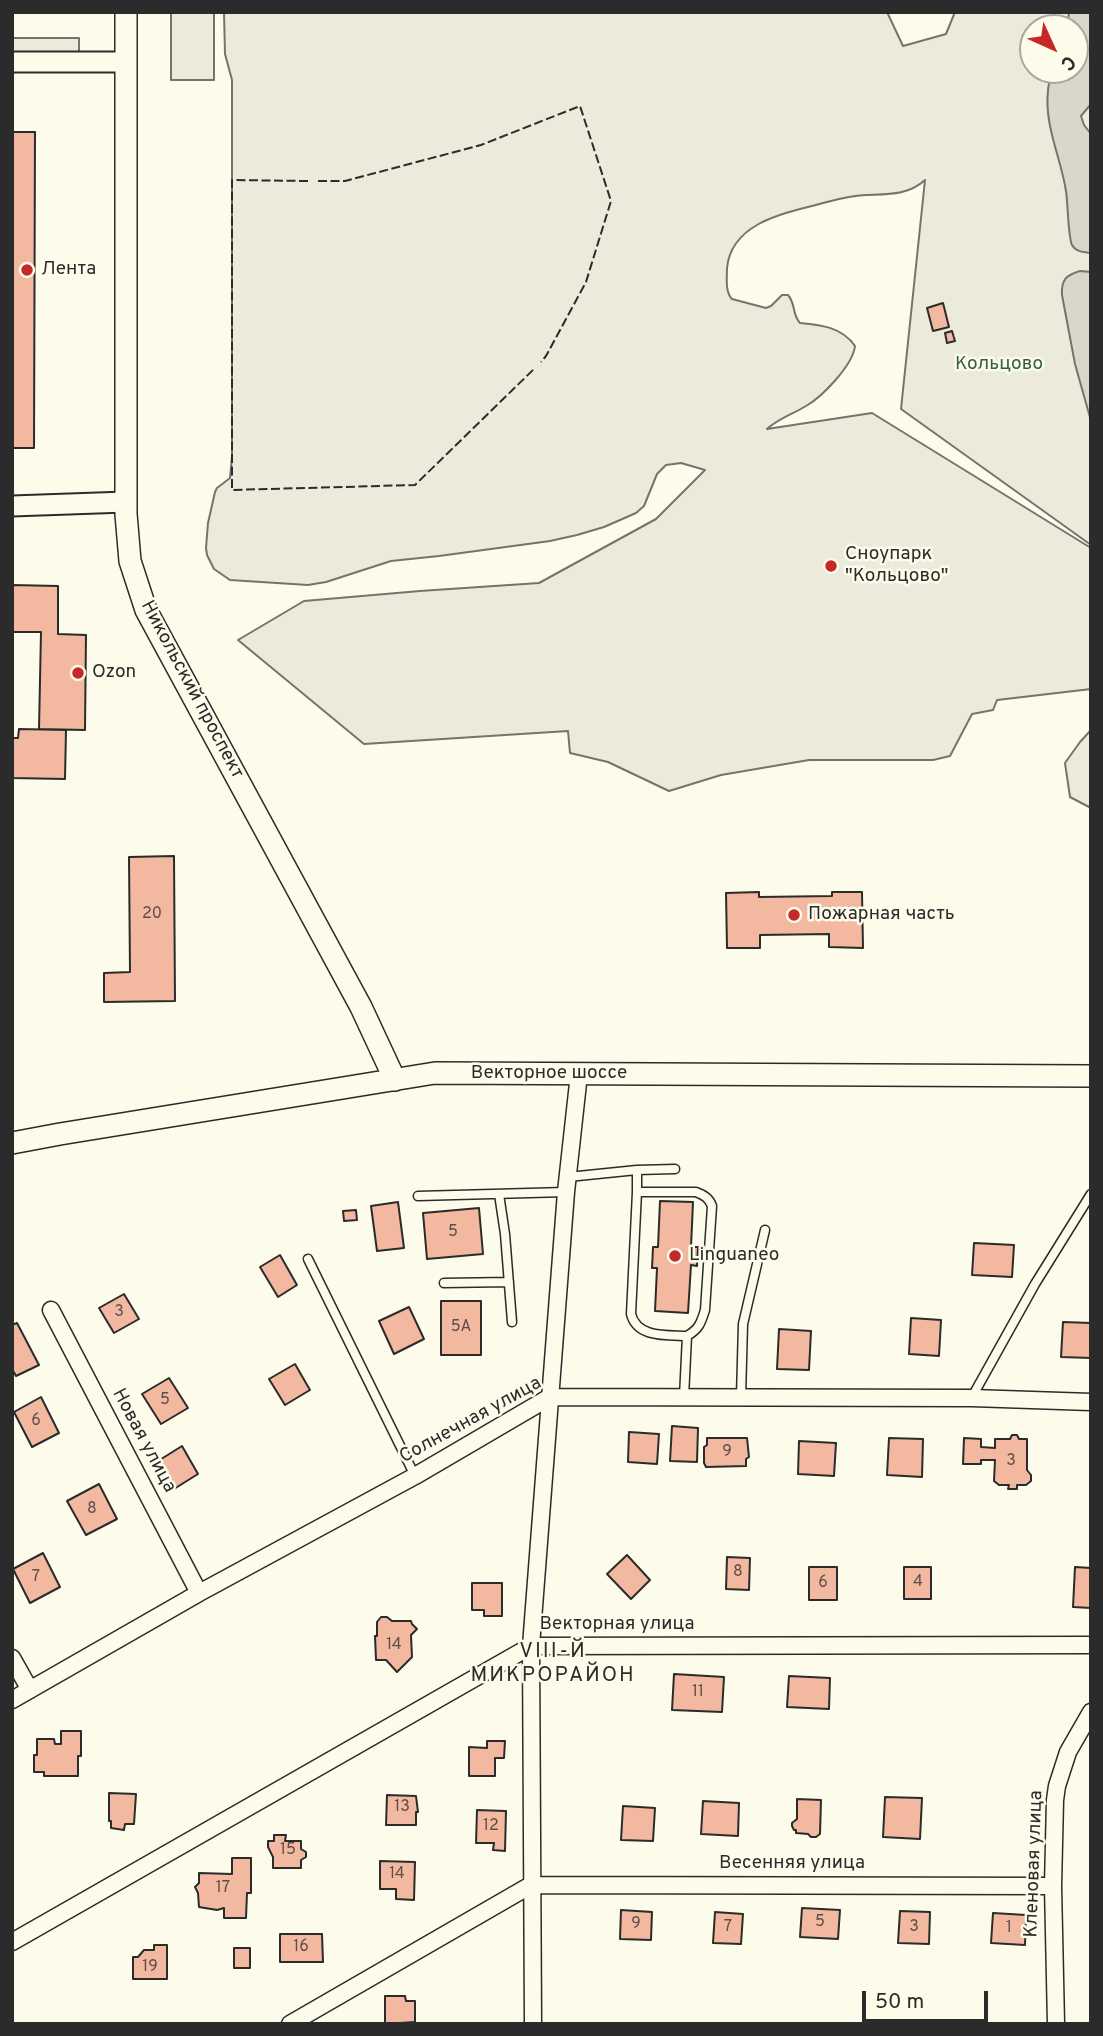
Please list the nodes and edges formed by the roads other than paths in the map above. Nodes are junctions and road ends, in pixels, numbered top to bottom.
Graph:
1 (126, 12) edge
2 (12, 62) edge
3 (126, 62) junction
4 (126, 502) junction
5 (12, 506) edge
6 (579, 1074) junction
7 (1091, 1076) edge
8 (395, 1080) junction
9 (12, 1143) edge
10 (676, 1169) dead end
11 (637, 1170) junction
12 (567, 1185) junction
13 (637, 1192) junction
14 (499, 1194) junction
15 (1091, 1194) edge
16 (418, 1196) dead end
17 (765, 1230) dead end
18 (308, 1259) dead end
19 (509, 1282) junction
20 (444, 1283) dead end
21 (51, 1310) dead end
22 (512, 1322) dead end
23 (687, 1336) junction
24 (550, 1397) junction
25 (684, 1397) junction
26 (741, 1397) junction
27 (972, 1398) junction
28 (1091, 1402) edge
29 (415, 1476) junction
30 (199, 1592) junction
31 (1091, 1645) edge
32 (531, 1646) junction
33 (12, 1658) edge
34 (30, 1690) junction
35 (12, 1700) edge
36 (1091, 1712) edge
37 (531, 1885) junction
38 (1053, 1886) junction
39 (12, 1942) edge
40 (290, 2024) edge
41 (533, 2024) edge
42 (1056, 2024) edge

1 - 3 main road, Никольский проспект
2 - 3 street
3 - 4 main road, Никольский проспект
4 - 5 street
4 - 8 main road, Никольский проспект
6 - 7 main road, Векторное шоссе
6 - 8 main road, Векторное шоссе
6 - 12 street
8 - 9 main road, Векторное шоссе
10 - 11 lane
11 - 12 lane
11 - 13 lane
12 - 14 lane
12 - 24 street
13 - 23 lane
13 - 23 lane
14 - 16 lane
14 - 19 lane
15 - 27 lane
17 - 26 lane
18 - 29 lane
19 - 20 lane
19 - 22 lane
21 - 30 street, Новая улица
23 - 25 lane
24 - 25 street, Солнечная улица
24 - 29 street, Солнечная улица
24 - 32 street
25 - 26 street, Солнечная улица
26 - 27 street, Солнечная улица
27 - 28 street, Солнечная улица
29 - 30 street, Солнечная улица
30 - 34 street, Солнечная улица
31 - 32 street, Векторная улица
32 - 37 street
32 - 39 street, Векторная улица
33 - 34 street
34 - 35 street, Солнечная улица
36 - 38 street, Кленовая улица
37 - 38 street, Весенняя улица
37 - 40 street
37 - 41 street
38 - 42 street, Кленовая улица

